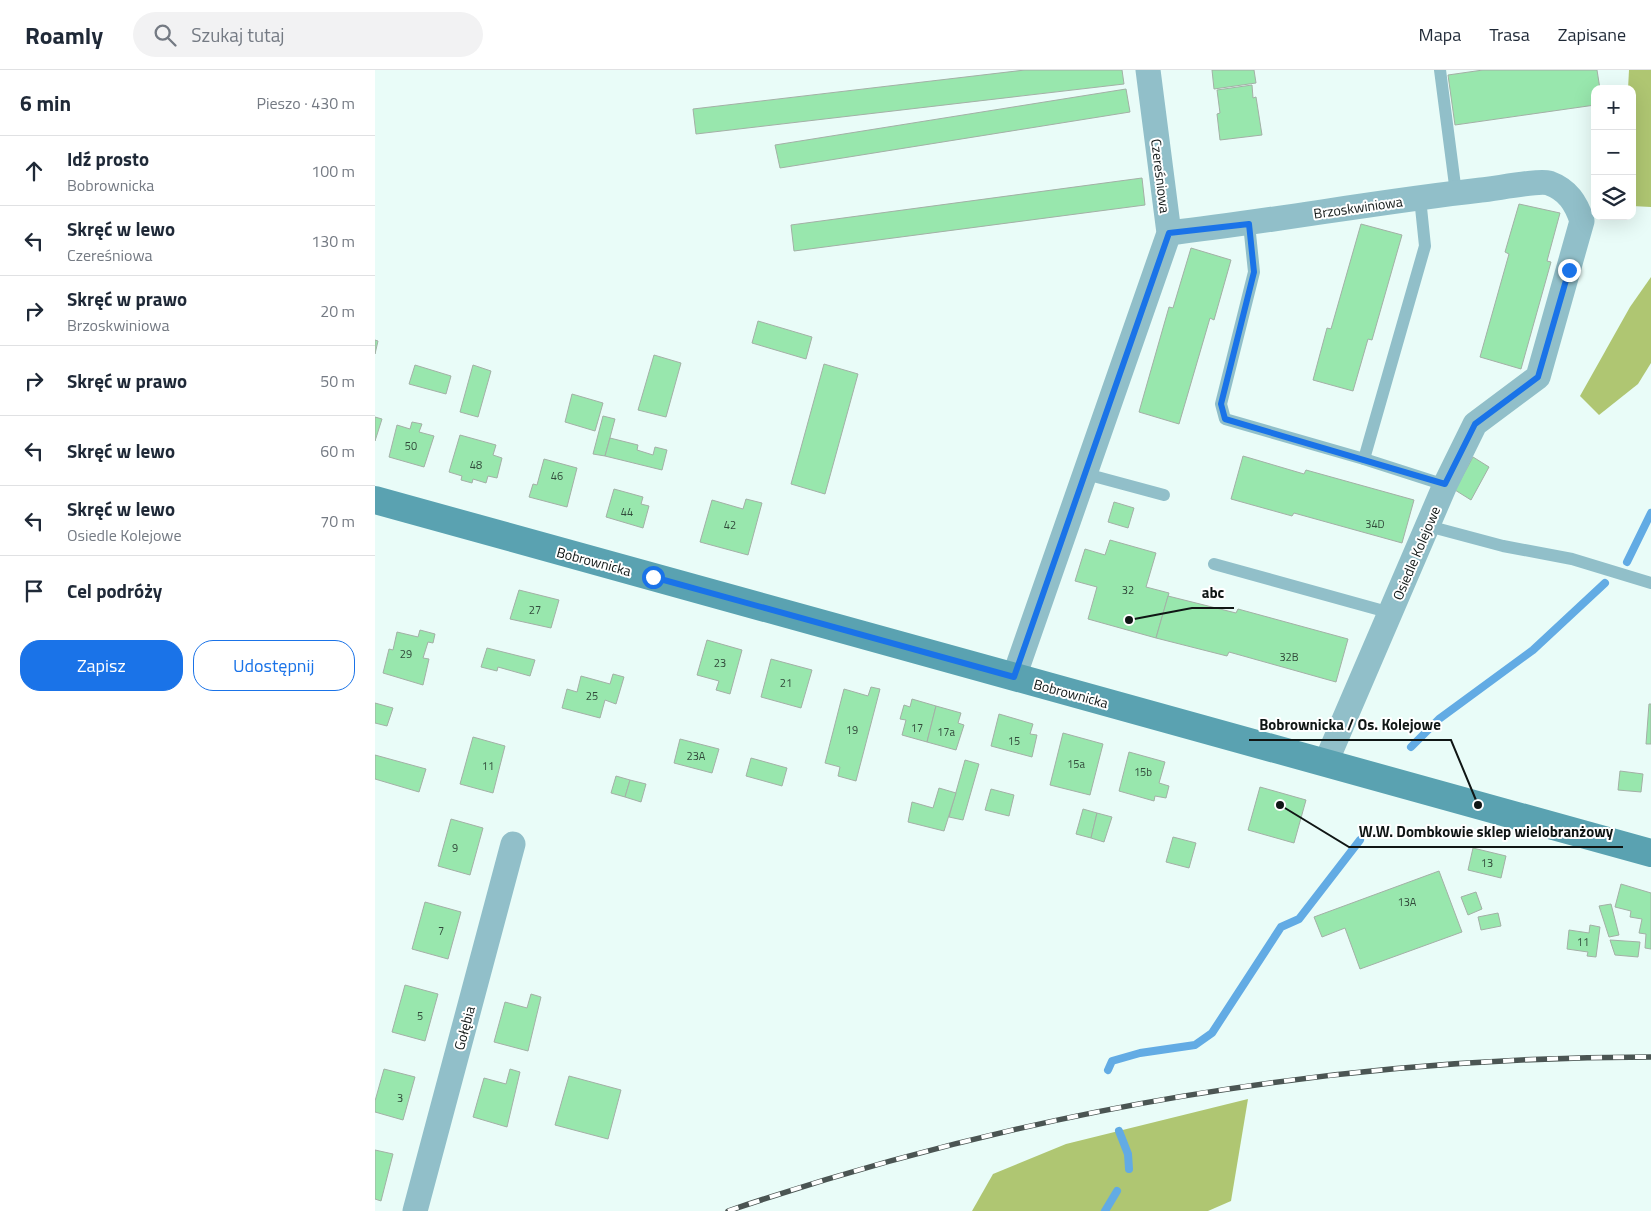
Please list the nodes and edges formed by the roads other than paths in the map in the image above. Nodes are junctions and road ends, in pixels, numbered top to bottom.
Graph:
1 (1147, 70) edge
2 (1440, 70) edge
3 (1547, 182) joint
4 (1456, 193) junction
5 (1420, 198) junction
6 (1249, 224) junction
7 (1169, 233) junction
8 (1364, 459) junction
9 (1085, 474) junction
10 (1445, 484) junction
11 (1164, 495) dead end
12 (375, 500) edge
13 (1428, 526) junction
14 (1213, 564) dead end
15 (1651, 583) edge
16 (1391, 613) junction
17 (1014, 677) junction
18 (1326, 762) junction
19 (513, 844) dead end
20 (1651, 853) edge
21 (415, 1211) edge

1 - 7 street, Czereśniowa
2 - 4 lane
3 - 4 street, Brzoskwiniowa
3 - 10 street, Osiedle Kolejowe
4 - 5 street, Brzoskwiniowa
5 - 6 street, Brzoskwiniowa
5 - 8 lane
6 - 7 street, Brzoskwiniowa
6 - 8 lane
7 - 9 street, Czereśniowa
8 - 10 lane
9 - 11 lane
9 - 17 street, Czereśniowa
10 - 13 street, Osiedle Kolejowe
12 - 17 street, Bobrownicka
13 - 15 lane
13 - 16 street, Osiedle Kolejowe
14 - 16 lane
16 - 18 street, Osiedle Kolejowe
17 - 18 street, Bobrownicka
18 - 20 street, Bobrownicka
19 - 21 street, Gołębia

